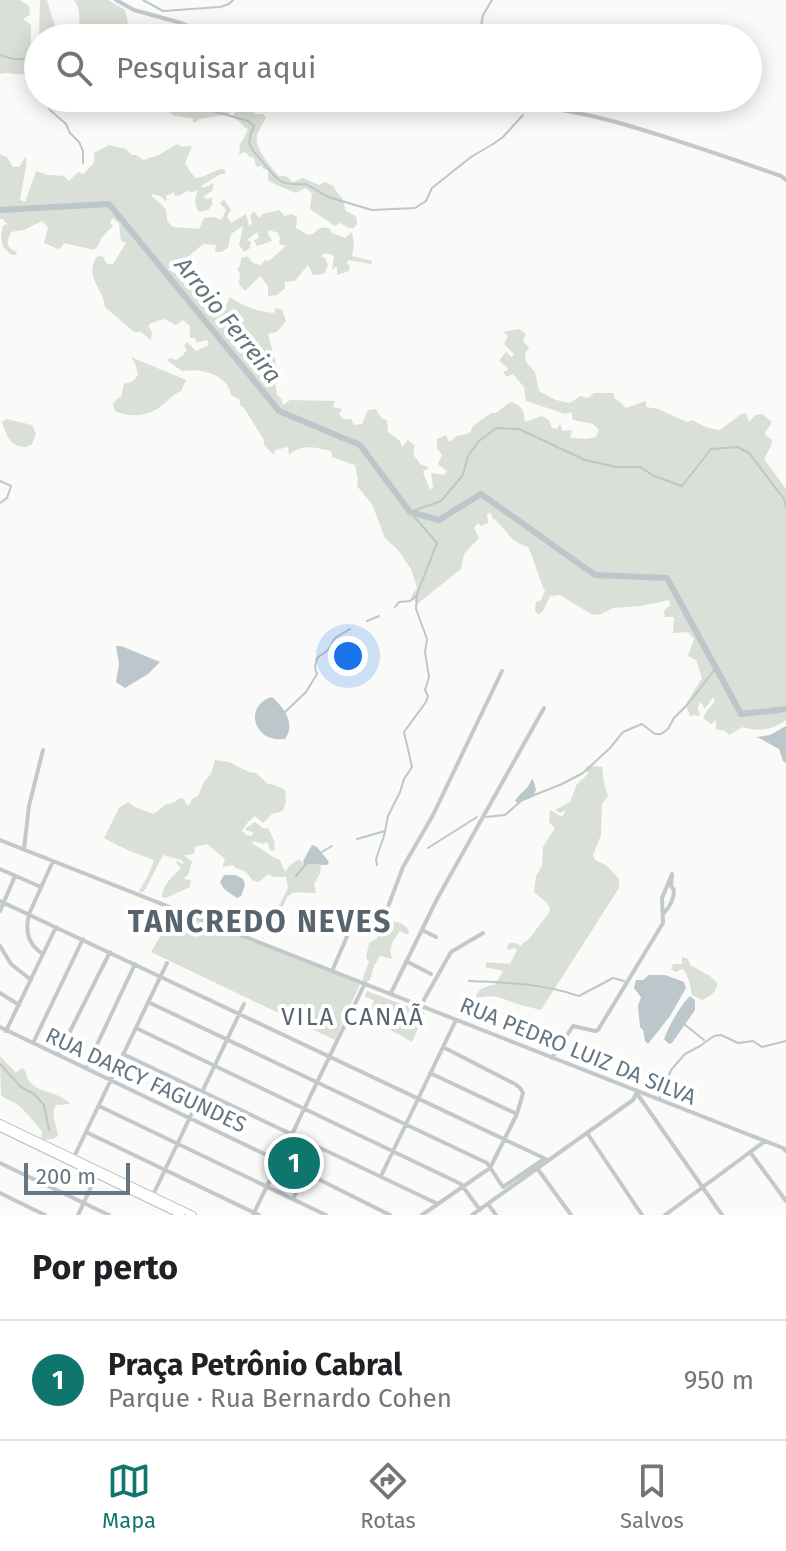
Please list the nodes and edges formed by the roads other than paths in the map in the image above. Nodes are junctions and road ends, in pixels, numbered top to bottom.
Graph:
1 (116, 0) edge
2 (184, 24) edge
3 (568, 112) edge
4 (786, 180) edge
5 (502, 671) dead end
6 (544, 708) dead end
7 (43, 750) dead end
8 (0, 840) edge
9 (24, 849) junction
10 (53, 861) junction
11 (0, 869) edge
12 (15, 876) junction
13 (41, 887) junction
14 (2, 902) edge
15 (0, 911) edge
16 (29, 914) junction
17 (663, 914) junction
18 (56, 927) junction
19 (422, 930) junction
20 (483, 933) dead end
21 (436, 937) dead end
22 (83, 939) junction
23 (0, 946) edge
24 (110, 952) junction
25 (43, 954) junction
26 (406, 961) junction
27 (167, 963) dead end
28 (135, 964) junction
29 (332, 971) junction
30 (431, 974) dead end
31 (161, 976) junction
32 (31, 980) junction
33 (365, 983) junction
34 (0, 993) edge
35 (391, 993) junction
36 (148, 1002) junction
37 (244, 1004) dead end
38 (19, 1005) junction
39 (421, 1006) junction
40 (240, 1014) junction
41 (456, 1020) junction
42 (0, 1027) edge
43 (136, 1028) junction
44 (6, 1031) junction
45 (227, 1039) junction
46 (33, 1043) junction
47 (443, 1047) junction
48 (123, 1054) junction
49 (58, 1055) junction
50 (330, 1056) junction
51 (552, 1058) junction
52 (215, 1065) junction
53 (86, 1068) junction
54 (430, 1073) junction
55 (111, 1080) junction
56 (317, 1082) junction
57 (637, 1092) junction
58 (202, 1093) junction
59 (418, 1098) junction
60 (99, 1106) junction
61 (305, 1108) junction
62 (517, 1114) junction
63 (190, 1117) junction
64 (405, 1124) junction
65 (0, 1125) edge
66 (86, 1132) junction
67 (587, 1133) junction
68 (292, 1135) junction
69 (504, 1139) junction
70 (765, 1141) junction
71 (178, 1144) junction
72 (318, 1147) junction
73 (393, 1151) junction
74 (786, 1151) edge
75 (750, 1152) junction
76 (546, 1159) junction
77 (72, 1160) junction
78 (279, 1161) junction
79 (0, 1163) edge
80 (490, 1168) junction
81 (537, 1168) junction
82 (165, 1171) junction
83 (98, 1172) junction
84 (306, 1173) junction
85 (381, 1177) junction
86 (463, 1186) junction
87 (267, 1187) junction
88 (703, 1187) junction
89 (0, 1193) edge
90 (152, 1198) junction
91 (293, 1199) junction
92 (786, 1201) edge
93 (84, 1203) junction
94 (438, 1204) junction
95 (488, 1204) junction
96 (480, 1210) junction
97 (176, 1212) edge
98 (256, 1214) edge
99 (45, 1215) edge
100 (78, 1215) edge
101 (109, 1215) edge
102 (193, 1215) edge
103 (326, 1215) edge
104 (390, 1215) edge
105 (422, 1215) edge
106 (472, 1215) edge
107 (496, 1215) edge
108 (571, 1215) edge
109 (642, 1215) edge
110 (665, 1215) edge
111 (722, 1215) edge

1 - 2 street
3 - 4 street
5 - 29 street
6 - 19 street
7 - 9 street
8 - 9 street, RUA PEDRO LUIZ DA SILVA
9 - 10 street, RUA PEDRO LUIZ DA SILVA
10 - 13 street
10 - 29 street, RUA PEDRO LUIZ DA SILVA
11 - 12 street
12 - 13 street
12 - 14 street
13 - 16 street
14 - 15 street
14 - 16 street
16 - 18 street
16 - 25 street
17 - 17 street
17 - 51 street
18 - 22 street
18 - 25 street
19 - 21 street
19 - 26 street
20 - 39 street
22 - 24 street
22 - 46 street
23 - 32 street
24 - 28 street
24 - 49 street
25 - 32 street
26 - 30 street
26 - 35 street
27 - 31 street
28 - 31 street
28 - 53 street
29 - 33 street, RUA PEDRO LUIZ DA SILVA
31 - 36 street
31 - 40 street
32 - 38 street
33 - 35 street, RUA PEDRO LUIZ DA SILVA
33 - 50 street
34 - 38 street
35 - 39 street, RUA PEDRO LUIZ DA SILVA
36 - 43 street
36 - 45 street
37 - 40 street
38 - 44 street
39 - 41 street, RUA PEDRO LUIZ DA SILVA
40 - 45 street
40 - 50 street
41 - 47 street
41 - 51 street, RUA PEDRO LUIZ DA SILVA
42 - 44 street, RUA DARCY FAGUNDES
43 - 48 street
43 - 52 street
44 - 46 street, RUA DARCY FAGUNDES
45 - 52 street
45 - 56 street
46 - 49 street, RUA DARCY FAGUNDES
47 - 54 street
47 - 62 street
48 - 55 street
48 - 58 street
49 - 53 street, RUA DARCY FAGUNDES
50 - 56 street
50 - 59 street
51 - 57 street, RUA PEDRO LUIZ DA SILVA
52 - 58 street
52 - 61 street
53 - 55 street, RUA DARCY FAGUNDES
54 - 59 street
54 - 62 street
55 - 60 street
55 - 63 street, RUA DARCY FAGUNDES
56 - 61 street
56 - 64 street
57 - 67 street
57 - 70 street, RUA PEDRO LUIZ DA SILVA
57 - 88 street
58 - 63 street
58 - 68 street
59 - 64 street
59 - 69 street
60 - 66 street
60 - 71 street
61 - 68 street
61 - 73 street
62 - 69 street
63 - 71 street
63 - 78 street, RUA DARCY FAGUNDES
64 - 73 street
64 - 80 street
65 - 77 main road
66 - 77 street
66 - 82 street
67 - 76 street
67 - 109 street
68 - 72 street
68 - 78 street
69 - 76 street
69 - 80 street
70 - 74 street, RUA PEDRO LUIZ DA SILVA
70 - 75 street
71 - 82 street
71 - 87 street
72 - 84 street
72 - 85 street
73 - 85 street
73 - 86 street
75 - 88 street
75 - 92 street
76 - 80 street
76 - 81 street
77 - 83 main road
78 - 87 street
79 - 93 street
80 - 86 street
81 - 95 street
81 - 108 street
82 - 90 street
82 - 98 street
83 - 90 main road
83 - 93 street
84 - 91 street
84 - 104 street
85 - 94 street
86 - 94 street
86 - 96 street
87 - 91 street
87 - 98 street
88 - 110 street
88 - 111 street
89 - 99 street
90 - 97 main road
91 - 103 street
93 - 100 street
93 - 101 street
94 - 105 street
95 - 96 street
95 - 107 street
96 - 106 street
97 - 102 main road

